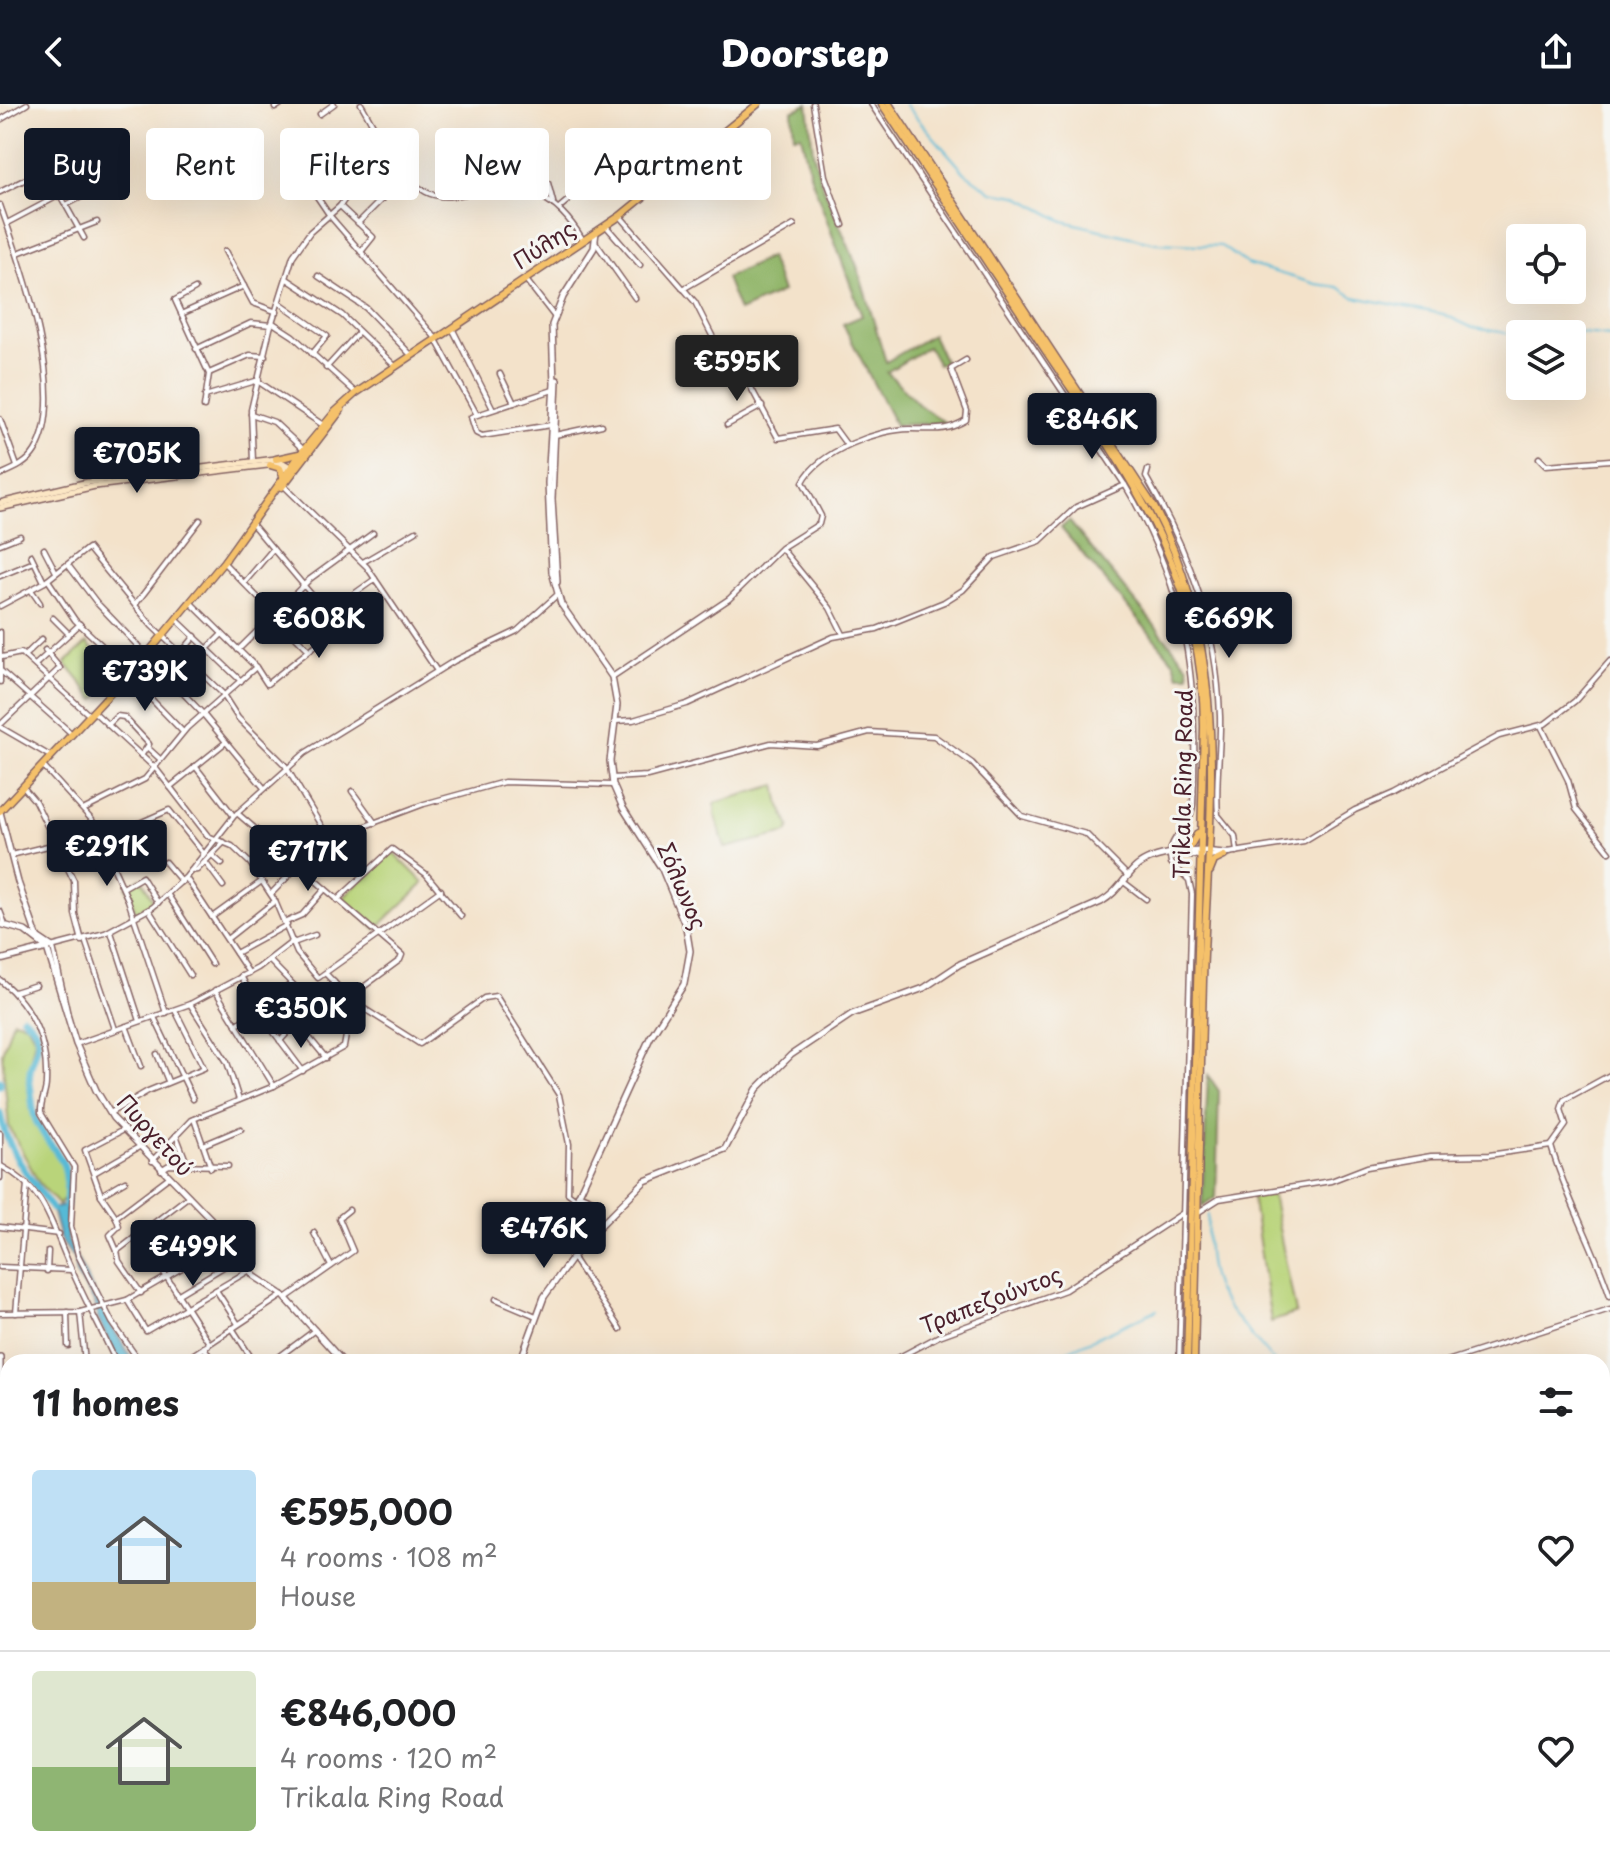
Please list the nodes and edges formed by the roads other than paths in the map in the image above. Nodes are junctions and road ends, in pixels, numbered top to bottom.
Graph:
1 (27, 104) edge
2 (281, 104) edge
3 (334, 104) edge
4 (361, 104) edge
5 (758, 104) edge
6 (813, 104) edge
7 (871, 104) edge
8 (882, 104) edge
9 (889, 104) edge
10 (275, 108) dead end
11 (320, 114) dead end
12 (0, 120) edge
13 (376, 128) edge
14 (24, 180) edge
15 (419, 187) edge
16 (549, 187) edge
17 (0, 192) edge
18 (76, 200) edge
19 (319, 200) edge
20 (344, 200) edge
21 (381, 200) edge
22 (568, 200) edge
23 (553, 202) junction
24 (0, 205) edge
25 (66, 205) junction
26 (340, 206) junction
27 (560, 207) junction
28 (330, 216) junction
29 (620, 216) junction
30 (97, 222) dead end
31 (7, 223) junction
32 (358, 223) junction
33 (794, 225) dead end
34 (843, 225) dead end
35 (606, 226) junction
36 (79, 229) junction
37 (596, 232) junction
38 (84, 238) dead end
39 (583, 241) junction
40 (596, 243) junction
41 (225, 251) dead end
42 (361, 252) junction
43 (18, 253) junction
44 (640, 265) dead end
45 (318, 276) dead end
46 (287, 279) junction
47 (525, 279) junction
48 (244, 286) junction
49 (195, 289) dead end
50 (683, 289) junction
51 (635, 298) dead end
52 (280, 303) junction
53 (277, 312) junction
54 (181, 314) junction
55 (554, 316) junction
56 (272, 324) junction
57 (452, 328) junction
58 (360, 331) junction
59 (436, 339) junction
60 (196, 349) junction
61 (312, 354) junction
62 (768, 354) dead end
63 (411, 355) junction
64 (265, 356) junction
65 (966, 360) dead end
66 (395, 366) junction
67 (740, 367) junction
68 (326, 368) junction
69 (554, 370) junction
70 (730, 371) junction
71 (209, 373) junction
72 (500, 374) dead end
73 (719, 376) dead end
74 (259, 381) junction
75 (553, 390) junction
76 (356, 393) junction
77 (205, 396) junction
78 (514, 403) junction
79 (762, 406) junction
80 (204, 407) dead end
81 (342, 407) junction
82 (491, 407) junction
83 (476, 413) junction
84 (251, 414) junction
85 (0, 419) edge
86 (324, 425) junction
87 (551, 425) junction
88 (602, 425) dead end
89 (727, 425) dead end
90 (2, 435) edge
91 (555, 435) junction
92 (846, 444) junction
93 (303, 451) junction
94 (1539, 458) dead end
95 (276, 459) junction
96 (1610, 460) edge
97 (253, 462) junction
98 (270, 465) junction
99 (17, 467) junction
100 (292, 470) junction
101 (1148, 470) dead end
102 (0, 475) edge
103 (282, 483) junction
104 (1125, 485) junction
105 (0, 505) edge
106 (200, 520) dead end
107 (252, 524) junction
108 (416, 531) dead end
109 (373, 533) dead end
110 (20, 536) dead end
111 (0, 544) edge
112 (781, 548) junction
113 (44, 549) dead end
114 (273, 549) junction
115 (351, 550) junction
116 (31, 555) dead end
117 (224, 561) junction
118 (34, 562) junction
119 (362, 562) junction
120 (67, 565) junction
121 (57, 573) junction
122 (0, 576) edge
123 (375, 579) junction
124 (46, 581) junction
125 (244, 583) junction
126 (303, 585) junction
127 (556, 587) junction
128 (31, 590) junction
129 (557, 595) junction
130 (40, 603) dead end
131 (191, 603) junction
132 (135, 605) junction
133 (0, 606) edge
134 (327, 613) junction
135 (274, 614) junction
136 (53, 618) dead end
137 (177, 620) junction
138 (80, 624) junction
139 (0, 632) edge
140 (69, 634) junction
141 (222, 634) junction
142 (843, 634) junction
143 (164, 636) junction
144 (195, 636) junction
145 (296, 637) dead end
146 (42, 639) dead end
147 (208, 648) junction
148 (238, 650) junction
149 (309, 650) junction
150 (46, 651) junction
151 (182, 652) junction
152 (147, 655) junction
153 (24, 656) junction
154 (2, 657) junction
155 (1610, 661) edge
156 (35, 665) junction
157 (256, 667) junction
158 (1, 671) edge
159 (437, 671) junction
160 (128, 673) junction
161 (612, 677) junction
162 (50, 679) junction
163 (241, 681) junction
164 (0, 682) edge
165 (224, 696) junction
166 (31, 697) junction
167 (90, 712) junction
168 (203, 714) junction
169 (616, 721) junction
170 (108, 725) junction
171 (0, 726) edge
172 (1541, 726) junction
173 (183, 732) junction
174 (71, 733) junction
175 (226, 742) junction
176 (148, 748) junction
177 (141, 756) junction
178 (51, 757) junction
179 (160, 759) junction
180 (43, 766) junction
181 (195, 766) junction
182 (287, 767) junction
183 (154, 768) junction
184 (612, 782) junction
185 (23, 787) junction
186 (170, 787) junction
187 (264, 788) junction
188 (352, 791) dead end
189 (85, 809) junction
190 (0, 812) edge
191 (235, 814) junction
192 (375, 823) junction
193 (1201, 826) junction
194 (96, 828) junction
195 (329, 839) junction
196 (101, 840) junction
197 (214, 840) junction
198 (224, 842) junction
199 (58, 846) junction
200 (279, 851) junction
201 (1183, 852) junction
202 (1235, 852) junction
203 (1610, 852) edge
204 (1204, 853) junction
205 (204, 854) junction
206 (1170, 854) junction
207 (11, 855) junction
208 (213, 856) junction
209 (1224, 856) junction
210 (165, 862) dead end
211 (154, 863) dead end
212 (206, 863) junction
213 (222, 864) dead end
214 (112, 865) junction
215 (297, 867) junction
216 (191, 871) junction
217 (1128, 876) junction
218 (184, 880) junction
219 (262, 881) junction
220 (1125, 883) junction
221 (1207, 883) junction
222 (223, 886) dead end
223 (123, 888) junction
224 (325, 889) junction
225 (441, 890) junction
226 (271, 894) junction
227 (168, 895) junction
228 (1146, 899) dead end
229 (337, 900) junction
230 (275, 901) junction
231 (158, 903) junction
232 (149, 910) junction
233 (0, 911) edge
234 (461, 916) dead end
235 (212, 917) junction
236 (134, 918) junction
237 (286, 923) junction
238 (2, 924) edge
239 (110, 931) junction
240 (377, 934) junction
241 (315, 935) dead end
242 (38, 937) junction
243 (226, 939) junction
244 (84, 940) junction
245 (293, 942) junction
246 (50, 947) junction
247 (236, 953) junction
248 (0, 960) edge
249 (269, 960) junction
250 (212, 964) dead end
251 (249, 973) junction
252 (190, 975) dead end
253 (327, 975) junction
254 (241, 976) junction
255 (0, 980) edge
256 (334, 982) junction
257 (291, 984) junction
258 (36, 985) dead end
259 (215, 990) junction
260 (14, 992) junction
261 (351, 999) junction
262 (190, 1004) junction
263 (314, 1006) junction
264 (259, 1008) junction
265 (174, 1010) junction
266 (166, 1013) junction
267 (154, 1017) junction
268 (140, 1021) junction
269 (298, 1024) junction
270 (236, 1025) junction
271 (126, 1026) junction
272 (116, 1029) junction
273 (280, 1041) junction
274 (76, 1044) junction
275 (157, 1054) dead end
276 (326, 1058) junction
277 (141, 1066) dead end
278 (303, 1071) junction
279 (1610, 1075) edge
280 (180, 1076) junction
281 (168, 1081) junction
282 (274, 1086) junction
283 (193, 1099) dead end
284 (240, 1101) junction
285 (110, 1113) junction
286 (194, 1119) junction
287 (241, 1129) dead end
288 (123, 1130) junction
289 (0, 1133) edge
290 (176, 1135) junction
291 (203, 1145) junction
292 (1551, 1146) junction
293 (139, 1147) junction
294 (152, 1161) junction
295 (1, 1166) edge
296 (188, 1166) junction
297 (228, 1166) dead end
298 (211, 1168) junction
299 (161, 1170) junction
300 (94, 1173) junction
301 (0, 1176) edge
302 (169, 1177) junction
303 (125, 1181) dead end
304 (27, 1184) junction
305 (101, 1195) junction
306 (189, 1196) junction
307 (577, 1196) junction
308 (600, 1203) dead end
309 (349, 1210) dead end
310 (1183, 1213) junction
311 (1197, 1213) junction
312 (116, 1217) junction
313 (573, 1217) junction
314 (210, 1218) junction
315 (504, 1224) dead end
316 (0, 1227) edge
317 (23, 1230) junction
318 (314, 1233) dead end
319 (59, 1234) junction
320 (139, 1234) junction
321 (228, 1241) junction
322 (582, 1244) junction
323 (48, 1251) dead end
324 (117, 1251) junction
325 (152, 1256) junction
326 (572, 1256) junction
327 (240, 1257) junction
328 (331, 1266) junction
329 (0, 1267) edge
330 (20, 1269) junction
331 (71, 1270) junction
332 (250, 1270) junction
333 (47, 1271) junction
334 (167, 1279) junction
335 (216, 1290) junction
336 (141, 1293) junction
337 (177, 1295) junction
338 (1610, 1296) edge
339 (284, 1297) junction
340 (496, 1299) dead end
341 (127, 1300) junction
342 (107, 1305) junction
343 (186, 1309) junction
344 (1610, 1309) edge
345 (90, 1310) junction
346 (67, 1312) junction
347 (80, 1312) junction
348 (0, 1313) edge
349 (16, 1313) junction
350 (536, 1316) junction
351 (238, 1324) junction
352 (232, 1328) junction
353 (315, 1329) junction
354 (620, 1329) dead end
355 (209, 1343) junction
356 (68, 1346) dead end
357 (204, 1347) junction
358 (84, 1354) edge
359 (112, 1354) edge
360 (134, 1354) edge
361 (194, 1354) edge
362 (208, 1354) edge
363 (249, 1354) edge
364 (284, 1354) edge
365 (336, 1354) edge
366 (523, 1354) edge
367 (905, 1354) edge
368 (1179, 1354) edge
369 (1187, 1354) edge
370 (1194, 1354) edge
371 (1469, 1354) edge
372 (0, 1357) edge
373 (0, 1369) edge
374 (0, 1394) edge

1 - 12 street
2 - 10 street
3 - 11 street
4 - 13 street
5 - 29 main road, Πύλης
6 - 34 street
7 - 104 street
8 - 193 main road, Trikala Ring Road
9 - 204 main road, Trikala Ring Road
14 - 17 street
15 - 23 street
16 - 23 street
18 - 25 street
19 - 28 street
20 - 26 street
21 - 32 street
22 - 27 street
23 - 27 street
24 - 31 street
25 - 31 street
25 - 36 street
26 - 28 street
26 - 32 street
27 - 39 street
28 - 42 street
28 - 46 street
29 - 35 main road, Πύλης
29 - 50 street
30 - 36 street
31 - 43 street
32 - 42 street
33 - 50 street
35 - 37 main road, Πύλης
35 - 44 street
36 - 38 street
36 - 43 street
37 - 39 main road, Πύλης
37 - 40 street
39 - 47 main road, Πύλης
40 - 51 street
40 - 55 street
41 - 48 street
42 - 59 street
43 - 99 street
45 - 63 street
46 - 52 street
46 - 58 street
47 - 55 street
47 - 57 main road, Πύλης
48 - 53 street
48 - 54 street
49 - 54 street
50 - 70 street
52 - 53 street
52 - 61 street
53 - 56 street
54 - 60 street
55 - 69 street
56 - 60 street
56 - 61 street
56 - 64 street
57 - 59 main road, Πύλης
57 - 82 street
58 - 66 street
58 - 68 street
59 - 63 main road, Πύλης
59 - 83 street
60 - 71 street
61 - 68 street
62 - 67 street
63 - 66 main road, Πύλης
64 - 71 street
64 - 74 street
65 - 92 street
66 - 76 main road, Πύλης
67 - 70 street
67 - 79 street
68 - 76 street
69 - 75 street
69 - 91 street
70 - 73 street
71 - 77 street
72 - 78 street
74 - 77 street
74 - 84 street
74 - 86 street
75 - 78 street
75 - 87 street
76 - 81 main road, Πύλης
77 - 80 street
78 - 82 street
79 - 89 street
79 - 92 street
81 - 86 main road, Πύλης
81 - 100 main road, Πύλης
82 - 83 street
83 - 87 street
84 - 93 street
84 - 97 street
85 - 90 street
86 - 93 main road, Πύλης
87 - 127 street
88 - 91 street
90 - 99 street
91 - 127 street
92 - 112 street
93 - 95 main road
93 - 100 main road, Πύλης
94 - 96 street
95 - 97 main road
95 - 100 main road
97 - 105 main road
98 - 100 main road
98 - 103 main road
98 - 105 main road
99 - 102 street
100 - 103 main road, Πύλης
101 - 202 street
103 - 107 main road, Πύλης
103 - 115 street
104 - 142 street
104 - 206 street
106 - 132 street
107 - 114 street
107 - 117 main road, Πύλης
108 - 119 street
109 - 115 street
110 - 111 street
112 - 142 street
112 - 161 street
113 - 121 street
114 - 125 street
114 - 126 street
115 - 119 street
115 - 126 street
116 - 118 street
117 - 125 street
117 - 131 main road, Πύλης
118 - 122 street
118 - 124 street
119 - 123 street
120 - 121 street
120 - 132 street
120 - 152 street
121 - 124 street
123 - 134 street
123 - 159 street
124 - 128 street
124 - 138 street
125 - 135 street
126 - 134 street
126 - 135 street
127 - 129 street
128 - 130 street
128 - 133 street
129 - 159 street
129 - 161 street
131 - 137 main road, Πύλης
131 - 141 street
132 - 143 street
134 - 149 street
135 - 148 street
136 - 140 street
137 - 143 main road, Πύλης
137 - 144 street
138 - 140 street
138 - 160 street
139 - 154 street
140 - 150 street
141 - 147 street
141 - 148 street
142 - 169 street
143 - 151 street
143 - 152 main road, Πύλης
144 - 147 street
144 - 151 street
145 - 149 street
146 - 153 street
147 - 163 street
148 - 157 street
149 - 157 street
150 - 156 street
150 - 162 street
151 - 165 street
152 - 160 main road, Πύλης
152 - 168 street
153 - 154 street
153 - 156 street
154 - 158 street
155 - 172 street
156 - 162 street
157 - 163 street
158 - 164 street
158 - 166 street
159 - 182 street
160 - 167 main road, Πύλης
160 - 173 street
161 - 169 street
162 - 166 street
162 - 167 street
163 - 165 street
165 - 168 street
165 - 182 street
166 - 171 street
166 - 174 street
167 - 170 street
167 - 174 main road, Πύλης
168 - 173 street
168 - 175 street
169 - 184 street
170 - 176 street
170 - 177 street
171 - 178 street
172 - 202 street
172 - 203 street
173 - 179 street
174 - 178 main road, Πύλης
175 - 181 street
175 - 187 street
176 - 177 street
176 - 179 street
177 - 183 street
178 - 180 main road, Πύλης
179 - 183 street
180 - 185 main road, Πύλης
180 - 189 street
181 - 186 street
181 - 191 street
182 - 187 street
182 - 195 street
183 - 186 street
183 - 189 street
184 - 192 street
184 - 217 street
184 - 307 street, Σόλωνος
185 - 190 main road, Πύλης
185 - 199 street
186 - 197 street
187 - 191 street
188 - 192 street
189 - 194 street
190 - 207 street
191 - 197 street
191 - 200 street
192 - 195 street
193 - 201 main road
193 - 204 main road, Trikala Ring Road
194 - 196 street
194 - 199 street
195 - 200 street
196 - 205 street
196 - 214 street
197 - 198 street
197 - 205 street
198 - 208 street
198 - 219 street
199 - 207 street
199 - 244 street
200 - 215 street
201 - 204 street
201 - 206 street
202 - 204 street
202 - 209 street
204 - 209 street
204 - 221 main road, Trikala Ring Road
204 - 369 main road, Trikala Ring Road
205 - 216 street
206 - 217 street
206 - 310 street
207 - 242 street
208 - 212 street
208 - 213 street
209 - 221 main road
210 - 218 street
211 - 214 street
212 - 216 street
212 - 222 street
214 - 223 street
215 - 224 street
215 - 226 street
216 - 218 street
217 - 220 street
218 - 227 street
218 - 235 street
219 - 226 street
219 - 235 street
220 - 228 street
220 - 322 street
221 - 311 main road, Trikala Ring Road
223 - 231 street
223 - 236 street
224 - 229 street
224 - 237 street
225 - 229 street
225 - 234 street
225 - 240 street
226 - 230 street
227 - 231 street
227 - 250 street
229 - 240 street
230 - 237 street
230 - 243 street
231 - 232 street
232 - 236 street
232 - 252 street
233 - 238 street
235 - 243 street
236 - 239 street
236 - 266 street
237 - 245 street
237 - 247 street
238 - 242 street
239 - 244 street
239 - 268 street
240 - 253 street
240 - 261 street
241 - 245 street
242 - 246 street
243 - 247 street
244 - 246 street
244 - 272 street
245 - 249 street
245 - 253 street
246 - 248 street
246 - 274 street, Πυργετού
247 - 251 street
249 - 251 street
249 - 257 street
251 - 254 street
253 - 256 street
254 - 259 street
254 - 264 street
255 - 260 street
256 - 261 street
256 - 263 street
257 - 263 street
257 - 264 street
258 - 260 street
259 - 262 street
259 - 270 street
260 - 342 street
261 - 276 street
261 - 307 street
262 - 265 street
262 - 284 street
263 - 269 street
264 - 270 street
264 - 273 street
265 - 266 street
265 - 280 street
266 - 267 street
267 - 268 street
267 - 280 street
268 - 271 street
269 - 273 street
269 - 276 street
270 - 282 street
271 - 272 street
271 - 277 street
272 - 274 street
273 - 278 street
274 - 285 street, Πυργετού
275 - 281 street
276 - 278 street
278 - 282 street
279 - 292 street
280 - 281 street
280 - 283 street
281 - 285 street
282 - 284 street
284 - 286 street
285 - 288 street, Πυργετού
286 - 290 street
286 - 291 street
287 - 291 street
288 - 293 street, Πυργετού
288 - 300 street
289 - 295 street
290 - 294 street
290 - 296 street
291 - 298 street
292 - 311 street
292 - 338 street
293 - 294 street, Πυργετού
293 - 300 street
294 - 299 street, Πυργετού
295 - 301 street
295 - 304 street
296 - 298 street
296 - 299 street
297 - 298 street
299 - 302 street, Πυργετού
300 - 305 street
302 - 306 street, Πυργετού
302 - 312 street
303 - 305 street
304 - 317 street
304 - 319 street
305 - 312 street
306 - 314 street, Πυργετού
306 - 320 street
307 - 308 street
307 - 313 street, Σόλωνος
309 - 328 street
310 - 367 street, Τραπεζούντος
310 - 368 street
311 - 370 main road, Trikala Ring Road
312 - 324 street
313 - 315 street
313 - 322 street
314 - 321 street, Πυργετού
314 - 325 street
316 - 317 street
317 - 319 street
317 - 330 street
318 - 328 street
319 - 331 street
320 - 324 street
320 - 325 street
321 - 327 street, Πυργετού
321 - 334 street
322 - 326 street
323 - 333 street
324 - 336 street
325 - 334 street
326 - 350 street
326 - 354 street
327 - 332 street, Πυργετού
327 - 337 street
328 - 339 street
329 - 330 street
330 - 333 street
330 - 349 street
331 - 333 street
331 - 345 street
332 - 335 street
332 - 339 street, Πυργετού
334 - 336 street
334 - 337 street
335 - 343 street
335 - 351 street
336 - 341 street
337 - 343 street
339 - 351 street
339 - 353 street, Πυργετού
340 - 350 street
341 - 342 street
341 - 343 street
342 - 345 street
342 - 360 street
343 - 355 street
344 - 371 street
345 - 347 street
345 - 359 street
346 - 347 street
346 - 349 street
346 - 356 street
347 - 358 street
348 - 349 street
350 - 366 street
351 - 352 street
352 - 355 street
352 - 363 street
353 - 364 street
353 - 365 street, Πυργετού
355 - 357 street
357 - 361 street
357 - 362 street
372 - 373 street
373 - 374 street

